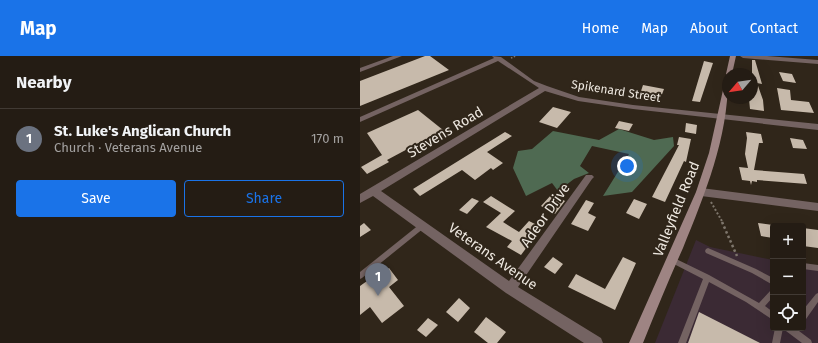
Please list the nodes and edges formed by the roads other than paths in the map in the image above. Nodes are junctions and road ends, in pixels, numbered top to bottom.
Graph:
1 (399, 56) edge
2 (733, 56) edge
3 (743, 56) edge
4 (497, 57) edge
5 (818, 62) edge
6 (731, 68) edge
7 (360, 70) edge
8 (544, 88) junction
9 (724, 104) edge
10 (721, 117) junction
11 (360, 120) edge
12 (818, 127) edge
13 (589, 177) dead end
14 (374, 191) junction
15 (700, 194) junction
16 (360, 199) edge
17 (818, 207) edge
18 (422, 226) junction
19 (708, 251) dead end
20 (672, 260) junction
21 (806, 266) edge
22 (818, 268) edge
23 (360, 276) edge
24 (707, 278) junction
25 (770, 280) edge
26 (510, 289) junction
27 (770, 295) edge
28 (818, 296) edge
29 (760, 306) junction
30 (806, 312) edge
31 (770, 314) edge
32 (778, 331) edge
33 (794, 331) edge
34 (596, 343) edge
35 (636, 343) edge
36 (682, 343) edge
37 (776, 343) edge
38 (808, 343) edge

1 - 7 street
2 - 6 street
3 - 5 street
4 - 8 street, Spikenard Street
4 - 11 street
8 - 10 street, Spikenard Street
8 - 14 street, Stevens Road
9 - 10 street, Valleyfield Road
10 - 12 street, Spikenard Street
10 - 15 street, Valleyfield Road
13 - 26 street, Adeor Drive
14 - 16 street, Stevens Road
14 - 18 street, Veterans Avenue
15 - 17 street
15 - 20 street, Valleyfield Road
18 - 23 lane
18 - 26 street, Veterans Avenue
19 - 25 lane
20 - 24 lane
20 - 35 street, Valleyfield Road
21 - 22 lane
24 - 29 lane
24 - 36 lane
26 - 34 street, Veterans Avenue
27 - 29 lane
28 - 30 lane
29 - 31 lane
32 - 37 lane
33 - 38 lane

